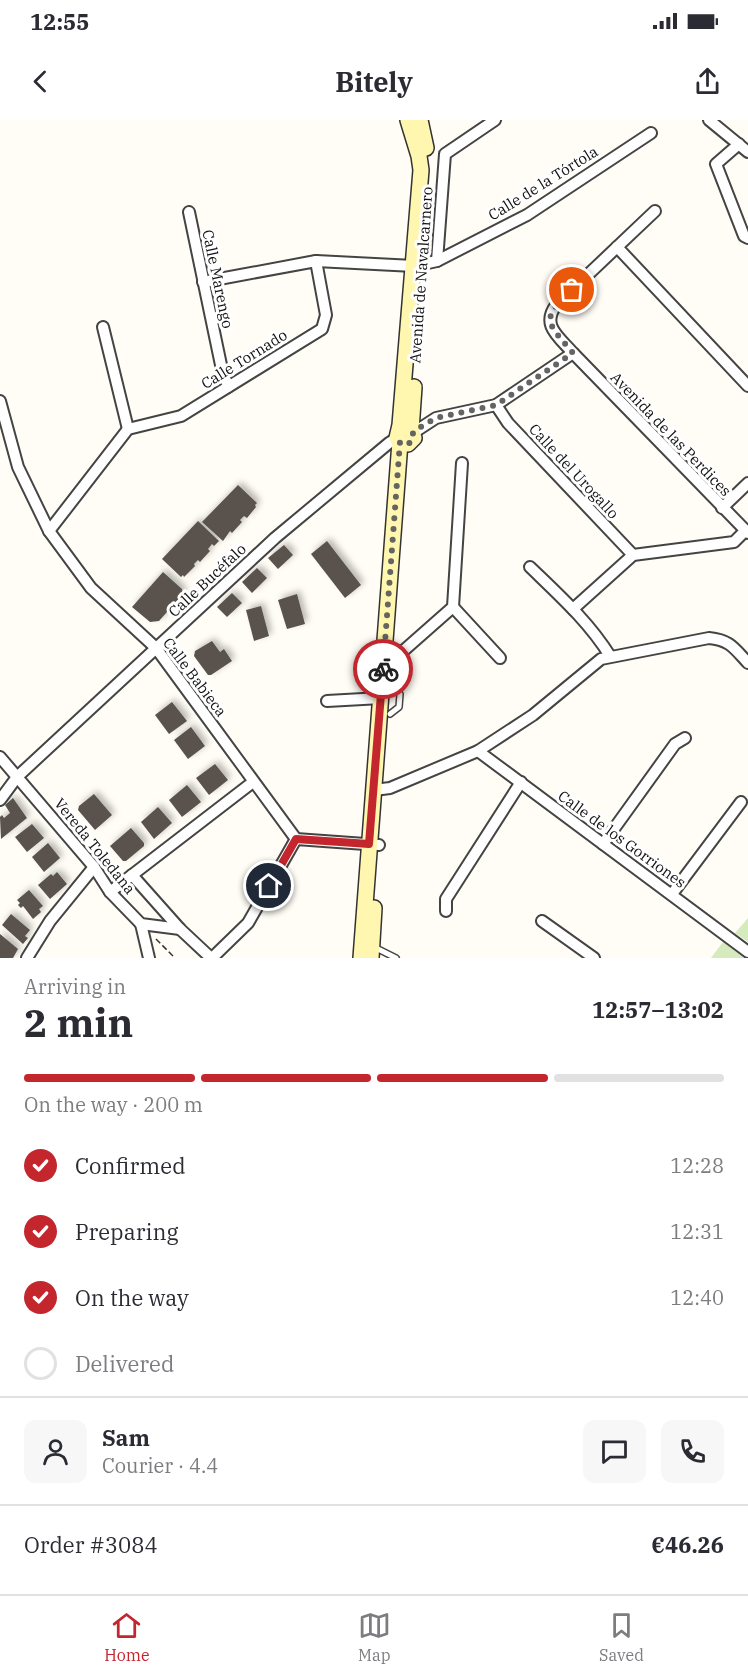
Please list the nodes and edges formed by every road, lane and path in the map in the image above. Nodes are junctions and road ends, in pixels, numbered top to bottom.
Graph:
1 (495, 120) edge
2 (709, 120) edge
3 (412, 121) edge
4 (651, 133) dead end
5 (739, 144) junction
6 (748, 152) edge
7 (655, 211) dead end
8 (189, 212) dead end
9 (748, 238) edge
10 (617, 247) junction
11 (316, 261) junction
12 (437, 261) junction
13 (418, 265) junction
14 (203, 282) junction
15 (103, 327) dead end
16 (573, 353) junction
17 (748, 386) edge
18 (228, 387) junction
19 (0, 401) edge
20 (496, 405) junction
21 (128, 429) junction
22 (405, 436) junction
23 (462, 463) dead end
24 (748, 483) edge
25 (722, 508) junction
26 (49, 531) junction
27 (747, 532) edge
28 (633, 555) junction
29 (530, 567) dead end
30 (453, 607) junction
31 (573, 609) junction
32 (156, 648) junction
33 (389, 650) junction
34 (610, 656) junction
35 (500, 658) dead end
36 (748, 663) edge
37 (386, 692) junction
38 (327, 701) dead end
39 (685, 738) dead end
40 (478, 751) junction
41 (0, 757) edge
42 (17, 777) junction
43 (253, 782) junction
44 (521, 782) junction
45 (379, 790) junction
46 (0, 800) edge
47 (741, 802) dead end
48 (296, 839) junction
49 (603, 844) junction
50 (374, 845) junction
51 (94, 867) junction
52 (132, 875) junction
53 (110, 892) junction
54 (672, 894) junction
55 (446, 911) dead end
56 (542, 921) dead end
57 (141, 924) junction
58 (180, 929) junction
59 (372, 952) edge
60 (748, 952) edge
61 (387, 956) edge
62 (27, 958) edge
63 (149, 958) edge
64 (175, 958) edge
65 (211, 958) edge
66 (361, 958) edge
67 (396, 958) edge
68 (594, 958) edge

1 - 12 street
2 - 5 street
3 - 13 street, Avenida de Navalcarnero
4 - 12 street, Calle de la Tórtola
5 - 6 street
5 - 9 street
7 - 10 street
8 - 14 street, Calle Marengo
10 - 16 street, Avenida de las Perdices
10 - 17 street
11 - 13 street, Calle de la Tórtola
11 - 14 street
11 - 18 street, Calle Tornado
12 - 13 street, Calle de la Tórtola
13 - 22 street, Avenida de Navalcarnero
14 - 18 street, Calle Marengo
15 - 21 street
16 - 20 street
16 - 25 street, Avenida de las Perdices
18 - 21 street, Calle Tornado
19 - 26 street, Calle Babieca
20 - 22 street
20 - 28 street, Calle del Urogallo
21 - 26 street
22 - 32 street, Calle Bucéfalo
22 - 33 street, Avenida de Navalcarnero
23 - 30 street
24 - 25 street
25 - 27 street, Avenida de las Perdices
26 - 32 street, Calle Babieca
27 - 28 street
28 - 31 street
29 - 31 street
30 - 33 street
30 - 35 street
31 - 34 street
32 - 42 street, Calle Bucéfalo
32 - 43 street, Calle Babieca
33 - 37 street, Avenida de Navalcarnero
34 - 36 street
34 - 40 street
37 - 38 street
37 - 45 street, Avenida de Navalcarnero
37 - 45 street, Avenida de Navalcarnero
39 - 49 street
40 - 44 street, Calle de los Gorriones
40 - 45 street
41 - 42 street, Vereda Toledana
42 - 46 street, Calle Bucéfalo
42 - 51 street, Vereda Toledana
43 - 48 street, Calle Babieca
43 - 52 street
44 - 49 street, Calle de los Gorriones
44 - 55 street
45 - 50 street, Avenida de Navalcarnero
47 - 54 street
48 - 50 street
48 - 65 street
49 - 54 street, Calle de los Gorriones
50 - 59 street, Avenida de Navalcarnero
50 - 66 street, Avenida de Navalcarnero
51 - 53 street, Vereda Toledana
51 - 62 street
52 - 53 street
52 - 58 street, Vereda Toledana
53 - 57 street, Vereda Toledana
54 - 60 street, Calle de los Gorriones
56 - 68 street
57 - 58 street
57 - 63 street
57 - 64 path
58 - 65 street, Vereda Toledana
59 - 61 lane
61 - 67 lane

